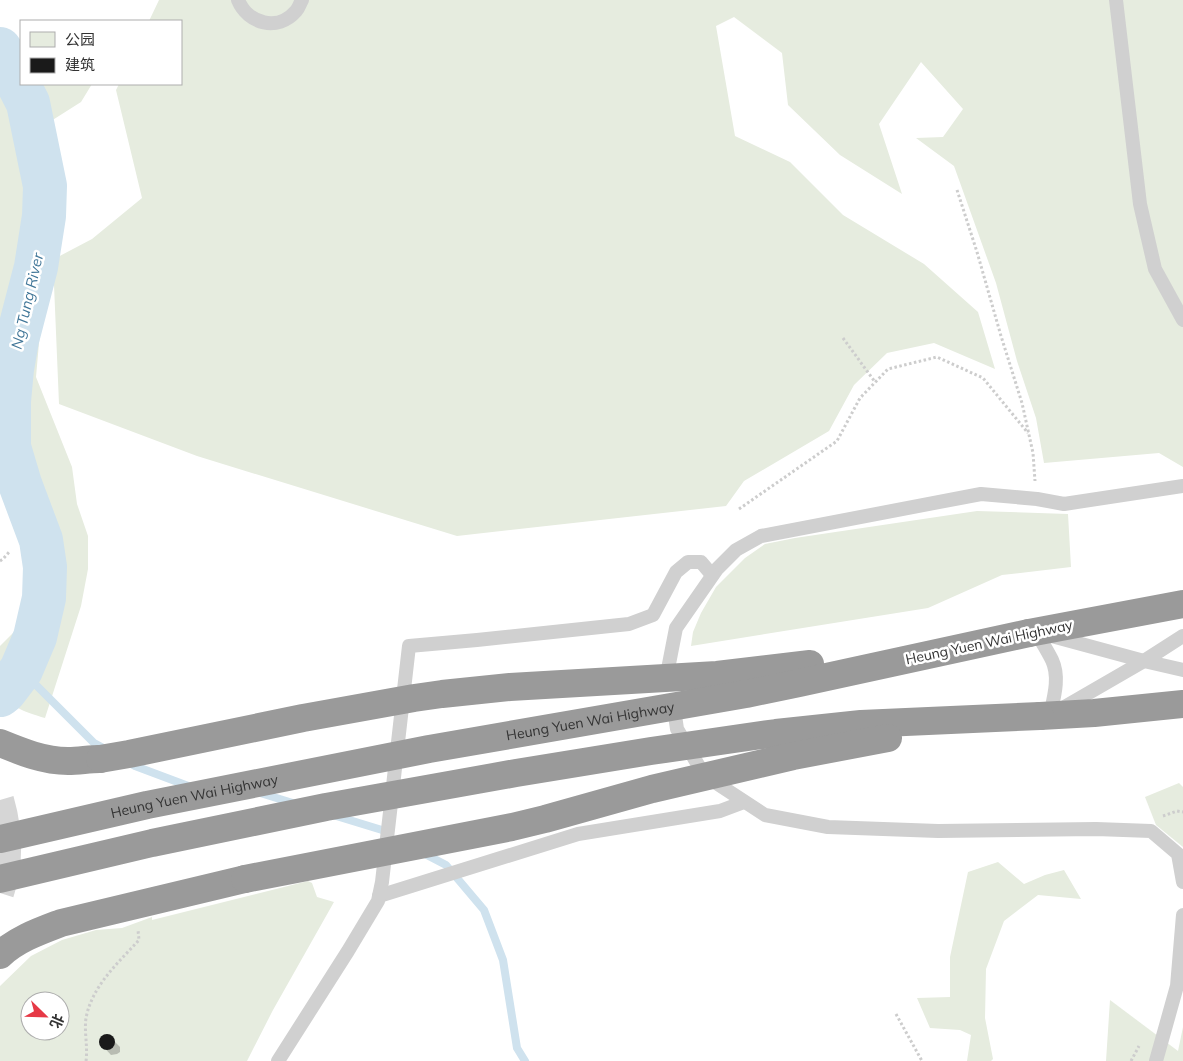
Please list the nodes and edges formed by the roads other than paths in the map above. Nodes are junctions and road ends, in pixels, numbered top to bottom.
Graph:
1 (238, 0) edge
2 (302, 0) edge
3 (1116, 0) edge
4 (1183, 320) edge
5 (1183, 486) edge
6 (712, 576) junction
7 (1183, 604) edge
8 (1032, 632) junction
9 (1183, 636) edge
10 (1144, 661) junction
11 (1183, 670) edge
12 (1183, 704) edge
13 (1045, 716) junction
14 (1, 743) edge
15 (744, 802) junction
16 (0, 839) edge
17 (0, 879) edge
18 (1183, 882) edge
19 (379, 896) junction
20 (1183, 915) edge
21 (0, 954) edge
22 (278, 1061) edge
23 (1156, 1061) edge

1 - 2 lane
3 - 4 lane
5 - 6 lane
6 - 15 lane
6 - 19 lane
7 - 8 highway, Heung Yuen Wai Highway
8 - 10 lane
8 - 13 lane
8 - 14 highway, bridge
8 - 16 highway, Heung Yuen Wai Highway, bridge
9 - 10 lane
10 - 11 lane
10 - 13 lane
12 - 13 highway
13 - 17 highway, bridge
13 - 21 highway, bridge
15 - 18 lane
15 - 19 lane
19 - 22 lane
20 - 23 lane

